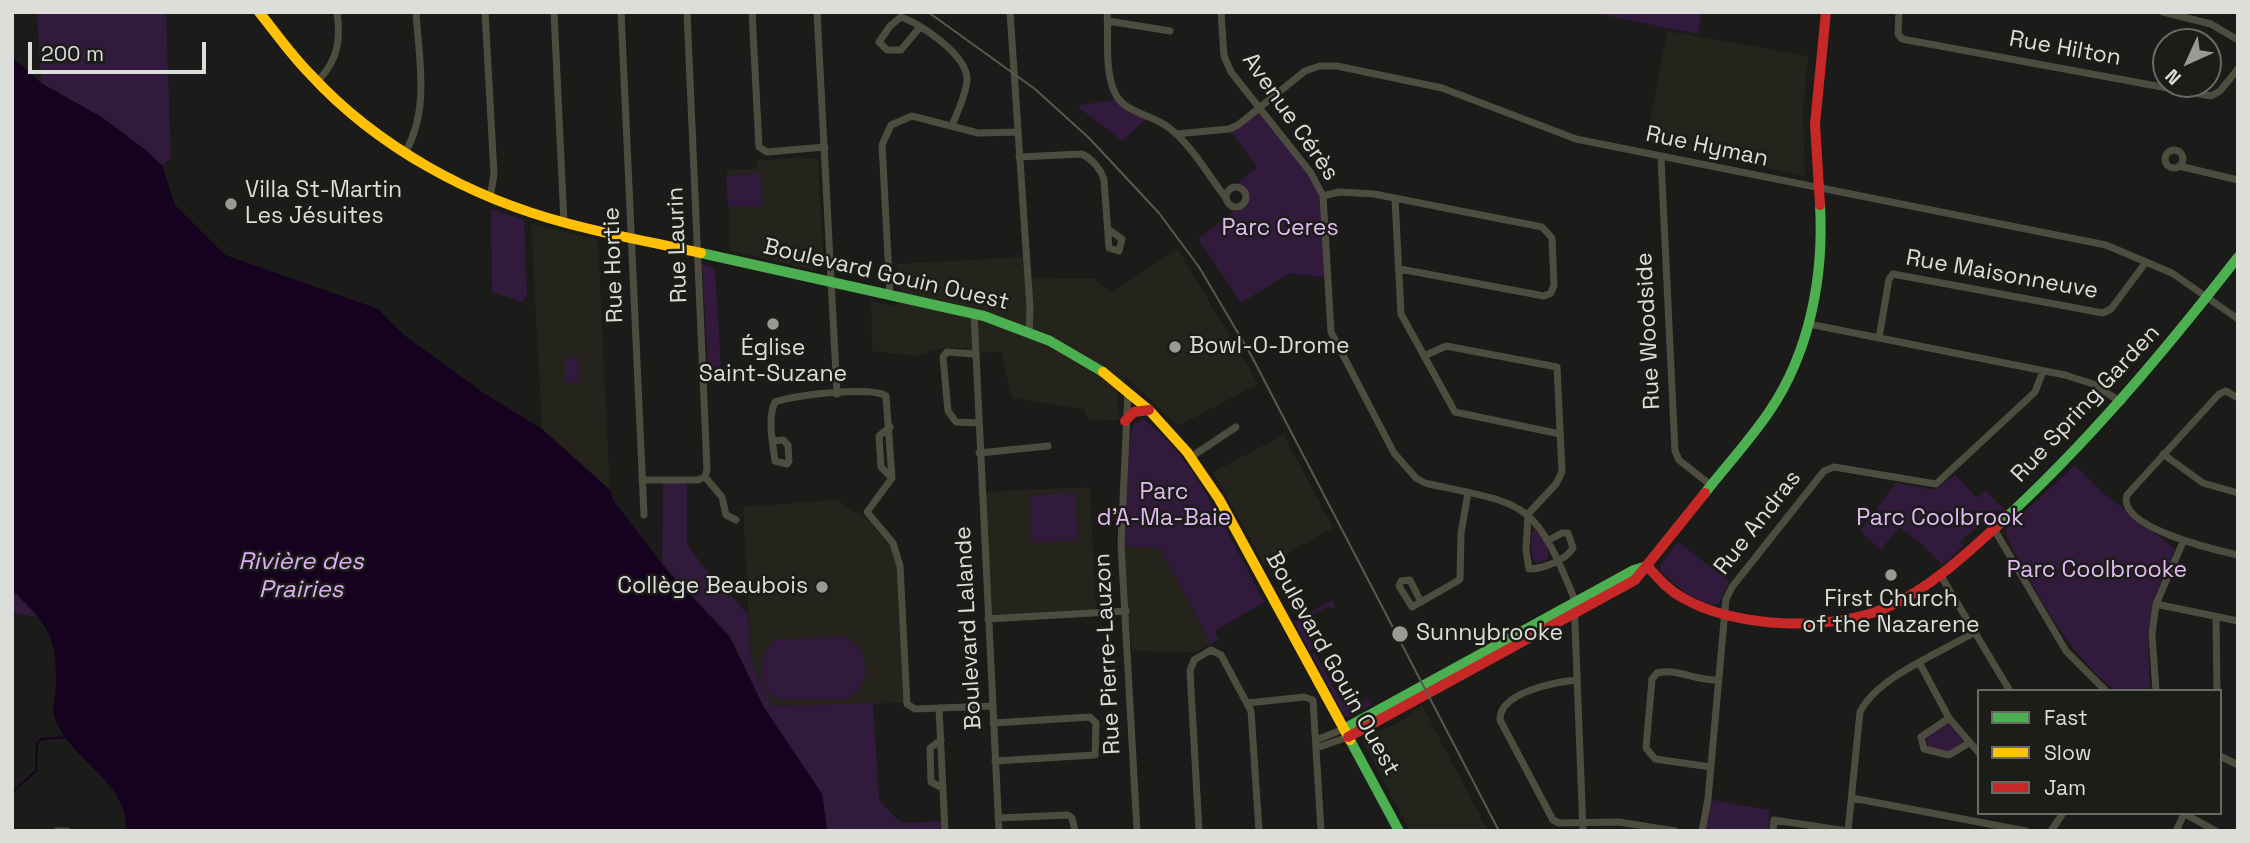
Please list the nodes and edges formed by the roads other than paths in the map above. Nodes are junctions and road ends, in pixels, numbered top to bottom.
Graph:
1 (259, 12) edge
2 (337, 12) edge
3 (416, 12) edge
4 (485, 12) edge
5 (554, 12) edge
6 (621, 12) edge
7 (687, 12) edge
8 (752, 12) edge
9 (817, 12) edge
10 (1010, 12) edge
11 (1221, 12) edge
12 (1826, 12) edge
13 (1899, 12) edge
14 (2163, 12) edge
15 (2190, 15) edge
16 (1107, 16) edge
17 (920, 27) junction
18 (1170, 31) dead end
19 (2238, 40) edge
20 (2238, 69) edge
21 (317, 82) junction
22 (1258, 109) junction
23 (952, 126) junction
24 (1018, 132) junction
25 (1176, 134) junction
26 (825, 148) junction
27 (405, 153) junction
28 (1018, 157) junction
29 (1661, 158) junction
30 (2179, 166) dead end
31 (2238, 180) edge
32 (1818, 188) junction
33 (1323, 196) junction
34 (490, 198) junction
35 (1226, 198) dead end
36 (1395, 200) junction
37 (564, 223) junction
38 (1108, 229) dead end
39 (633, 239) junction
40 (697, 253) junction
41 (2238, 257) edge
42 (2146, 262) junction
43 (1400, 270) junction
44 (832, 283) junction
45 (890, 295) junction
46 (2207, 296) junction
47 (974, 313) junction
48 (2238, 319) edge
49 (1809, 324) junction
50 (1028, 332) junction
51 (1879, 338) junction
52 (974, 354) junction
53 (1424, 356) junction
54 (2043, 371) junction
55 (1128, 391) junction
56 (837, 394) junction
57 (2238, 398) edge
58 (2121, 402) junction
59 (1149, 410) junction
60 (1125, 421) junction
61 (978, 423) junction
62 (1236, 427) dead end
63 (1560, 434) junction
64 (773, 440) dead end
65 (1048, 446) dead end
66 (979, 453) junction
67 (2163, 454) junction
68 (1191, 457) junction
69 (705, 477) junction
70 (642, 480) junction
71 (1712, 486) junction
72 (1468, 493) junction
73 (2238, 493) edge
74 (1528, 514) junction
75 (644, 515) dead end
76 (736, 520) dead end
77 (1994, 529) junction
78 (1549, 540) junction
79 (2183, 542) junction
80 (2238, 555) edge
81 (1557, 560) junction
82 (1647, 566) junction
83 (1941, 576) junction
84 (1421, 602) dead end
85 (2156, 604) junction
86 (1574, 609) junction
87 (1126, 611) junction
88 (1725, 615) junction
89 (2216, 617) junction
90 (988, 619) junction
91 (2238, 621) edge
92 (1973, 633) junction
93 (1920, 664) junction
94 (1577, 680) junction
95 (1718, 680) junction
96 (2009, 689) edge
97 (2104, 689) edge
98 (2156, 689) edge
99 (2217, 689) edge
100 (1248, 703) junction
101 (992, 706) junction
102 (939, 708) junction
103 (1949, 718) junction
104 (993, 723) junction
105 (1346, 733) junction
106 (941, 740) junction
107 (1969, 743) junction
108 (1316, 744) junction
109 (1977, 751) edge
110 (2222, 757) edge
111 (995, 761) junction
112 (2238, 765) edge
113 (1711, 767) junction
114 (943, 788) junction
115 (1852, 798) junction
116 (1986, 815) edge
117 (2062, 815) edge
118 (2187, 815) edge
119 (998, 818) junction
120 (1981, 822) junction
121 (1583, 826) edge
122 (57, 831) edge
123 (67, 831) edge
124 (945, 831) edge
125 (999, 831) edge
126 (1075, 831) edge
127 (1137, 831) edge
128 (1199, 831) edge
129 (1259, 831) edge
130 (1321, 831) edge
131 (1399, 831) edge
132 (1675, 831) edge
133 (1702, 831) edge
134 (1773, 831) edge
135 (1847, 831) edge
136 (2026, 831) edge
137 (2051, 831) edge
138 (2216, 831) edge

1 - 21 street, Boulevard Gouin Ouest
2 - 21 street
3 - 27 street
4 - 34 street
5 - 37 street
6 - 39 street, Rue Hortie
7 - 40 street, Rue Laurin
8 - 26 street
9 - 26 street
10 - 24 street
11 - 22 street, Avenue Cérès
12 - 32 street
13 - 20 street, Rue Hilton
14 - 15 street
15 - 19 street
16 - 18 street
16 - 25 street
17 - 17 street
17 - 23 street
21 - 27 street, Boulevard Gouin Ouest
22 - 25 street, Rue Hyman
22 - 29 street, Rue Hyman
22 - 33 street, Avenue Cérès
23 - 24 street
23 - 45 street
24 - 28 street
25 - 35 street
26 - 44 street
27 - 34 street, Boulevard Gouin Ouest
28 - 38 street
28 - 50 street
29 - 32 street, Rue Hyman
29 - 71 street, Rue Woodside
30 - 31 street
32 - 42 street, Rue Hyman
32 - 49 street
33 - 36 street
33 - 72 street, Avenue Cérès
34 - 37 street, Boulevard Gouin Ouest
36 - 43 street
36 - 43 street
37 - 39 street, Boulevard Gouin Ouest
39 - 40 street, Boulevard Gouin Ouest
39 - 70 street, Rue Hortie
40 - 44 street, Boulevard Gouin Ouest
40 - 69 street, Rue Laurin
41 - 46 street, Rue Spring Garden
42 - 46 street, Rue Hyman
42 - 51 street, Rue Maisonneuve
43 - 53 street
44 - 45 street, Boulevard Gouin Ouest
44 - 56 street
45 - 47 street, Boulevard Gouin Ouest
46 - 48 street, Rue Hyman
46 - 58 street, Rue Spring Garden
47 - 50 street, Boulevard Gouin Ouest
47 - 52 street, Boulevard Lalande
49 - 51 street
49 - 71 street
50 - 55 street, Boulevard Gouin Ouest
51 - 54 street
52 - 61 street, Boulevard Lalande
52 - 61 street
53 - 63 street
53 - 63 street
54 - 58 street
54 - 88 street, Rue Andras
55 - 59 street, Boulevard Gouin Ouest
55 - 60 street, Rue Pierre-Lauzon
56 - 64 street
56 - 102 street
57 - 67 street
58 - 77 street, Rue Spring Garden
59 - 60 street
59 - 68 street, Boulevard Gouin Ouest
60 - 87 street, Rue Pierre-Lauzon
61 - 66 street, Boulevard Lalande
62 - 68 street
63 - 74 street
65 - 66 street
66 - 90 street, Boulevard Lalande
67 - 73 street
67 - 79 street
68 - 105 street, Boulevard Gouin Ouest
69 - 70 street
69 - 76 street
70 - 75 street, Rue Hortie
71 - 82 street
72 - 74 street, Avenue Cérès
72 - 84 street
74 - 78 street
74 - 81 street
77 - 83 street, Rue Spring Garden
77 - 97 street
78 - 81 street
78 - 81 street
79 - 80 street
79 - 85 street
81 - 86 street
82 - 86 street
82 - 88 street, Rue Spring Garden
83 - 88 street, Rue Spring Garden
83 - 92 street
85 - 89 street
85 - 98 street
86 - 94 street
86 - 105 street
87 - 90 street
87 - 127 street, Rue Pierre-Lauzon
88 - 95 street, Rue Andras
89 - 91 street
89 - 99 street
90 - 101 street, Boulevard Lalande
92 - 93 street
92 - 96 street
93 - 103 street
93 - 115 street
94 - 121 street
94 - 121 street
95 - 113 street, Rue Andras
95 - 113 street
100 - 108 street
100 - 128 street
100 - 129 street
101 - 102 street
101 - 104 street, Boulevard Lalande
102 - 106 street
103 - 107 street
103 - 107 street
104 - 111 street, Boulevard Lalande
104 - 111 street
105 - 108 street
105 - 131 street, Boulevard Gouin Ouest
106 - 114 street
106 - 114 street
107 - 109 street
108 - 130 street
110 - 112 street
111 - 119 street, Boulevard Lalande
113 - 133 street, Rue Andras
114 - 124 street
115 - 120 street
115 - 135 street
116 - 120 street
117 - 137 street
118 - 138 street
119 - 125 street, Boulevard Lalande
119 - 126 street
120 - 136 street
121 - 132 street
122 - 123 street
134 - 135 street

